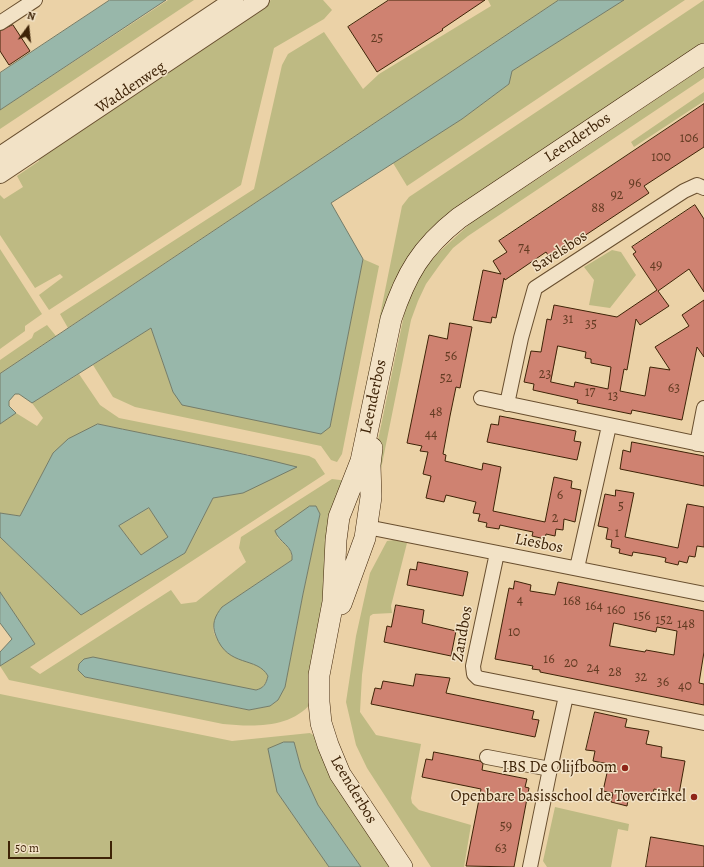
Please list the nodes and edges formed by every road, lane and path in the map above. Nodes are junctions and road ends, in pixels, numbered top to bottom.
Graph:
1 (35, 0) edge
2 (234, 0) edge
3 (260, 0) edge
4 (0, 23) edge
5 (704, 54) edge
6 (704, 64) edge
7 (0, 156) edge
8 (0, 174) edge
9 (704, 188) edge
10 (481, 398) dead end
11 (507, 404) junction
12 (704, 408) edge
13 (609, 426) junction
14 (700, 445) edge
15 (346, 497) junction
16 (370, 505) junction
17 (367, 527) junction
18 (336, 540) junction
19 (362, 547) junction
20 (496, 553) junction
21 (577, 568) junction
22 (704, 594) edge
23 (566, 696) junction
24 (704, 723) edge
25 (487, 757) dead end
26 (550, 769) junction
27 (402, 867) edge
28 (411, 867) edge
29 (530, 867) edge

1 - 4 street
2 - 7 street, Waddenweg
3 - 8 street, Waddenweg
5 - 15 main road, Leenderbos
6 - 16 main road, Leenderbos
9 - 11 street, Savelsbos
10 - 11 street
11 - 13 street
12 - 14 street
13 - 14 street
13 - 21 street
15 - 16 main road
15 - 18 main road, Leenderbos
16 - 17 main road, Leenderbos
17 - 19 main road, Leenderbos
17 - 20 street, Liesbos
18 - 19 main road
18 - 27 main road, Leenderbos
19 - 28 main road, Leenderbos
20 - 21 street, Liesbos
20 - 23 street, Zandbos
21 - 22 street, Liesbos
23 - 24 street, Zandbos
23 - 26 street
25 - 26 street
26 - 29 street

